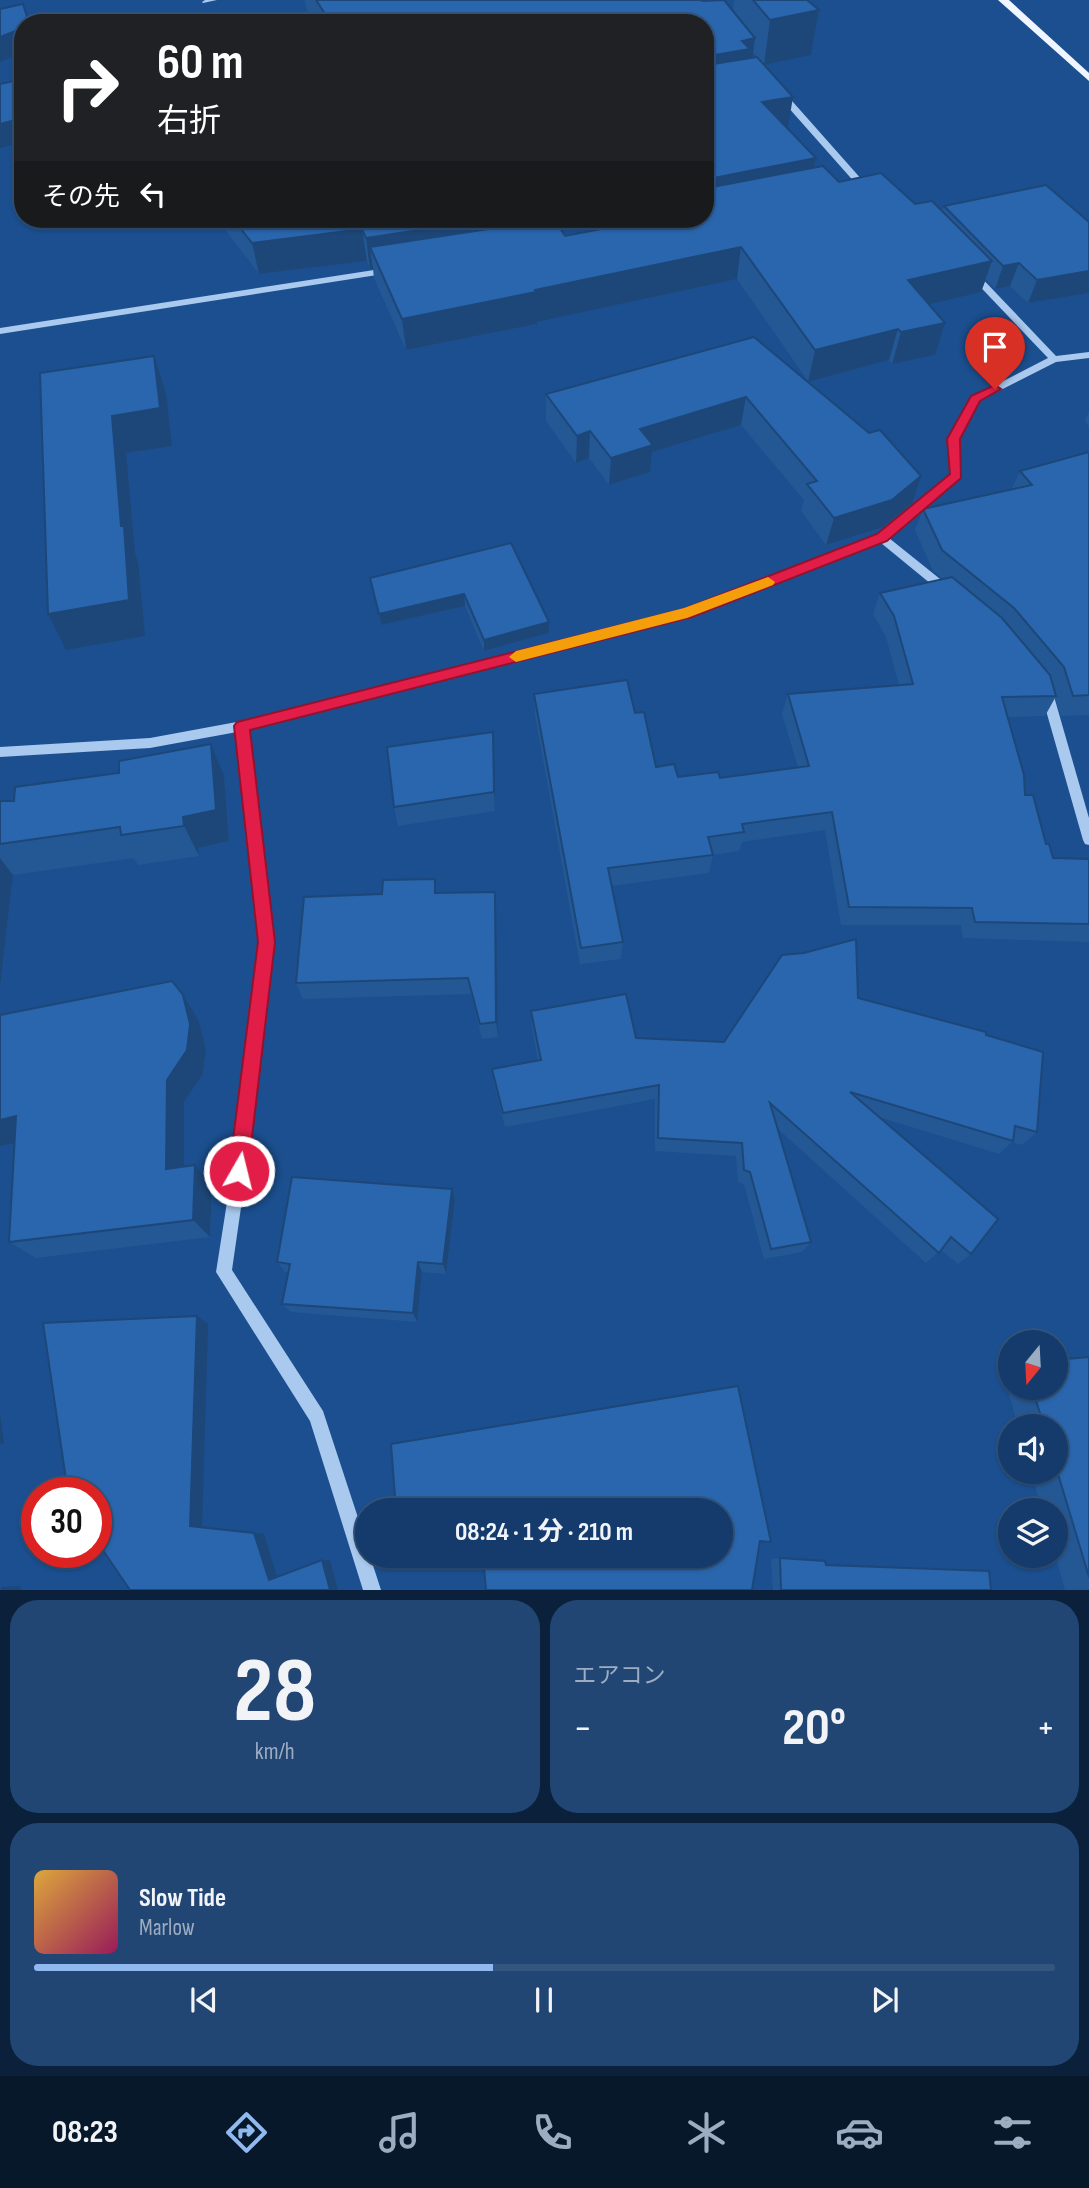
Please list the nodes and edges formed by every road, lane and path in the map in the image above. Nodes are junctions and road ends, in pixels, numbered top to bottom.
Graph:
1 (214, 0) edge
2 (1003, 0) edge
3 (205, 2) edge
4 (1089, 78) edge
5 (777, 90) edge
6 (860, 183) junction
7 (847, 186) edge
8 (881, 197) edge
9 (961, 263) edge
10 (399, 270) edge
11 (0, 331) edge
12 (1089, 355) edge
13 (1054, 359) junction
14 (882, 538) junction
15 (956, 599) edge
16 (1038, 682) edge
17 (242, 726) junction
18 (0, 752) edge
19 (1089, 840) edge
20 (372, 1590) edge

1 - 3 street
2 - 4 main road
5 - 6 street
6 - 7 street
6 - 8 street
9 - 13 street
10 - 11 street
12 - 13 street
13 - 14 street
14 - 15 street
14 - 17 street
16 - 19 street
17 - 18 street
17 - 20 street

